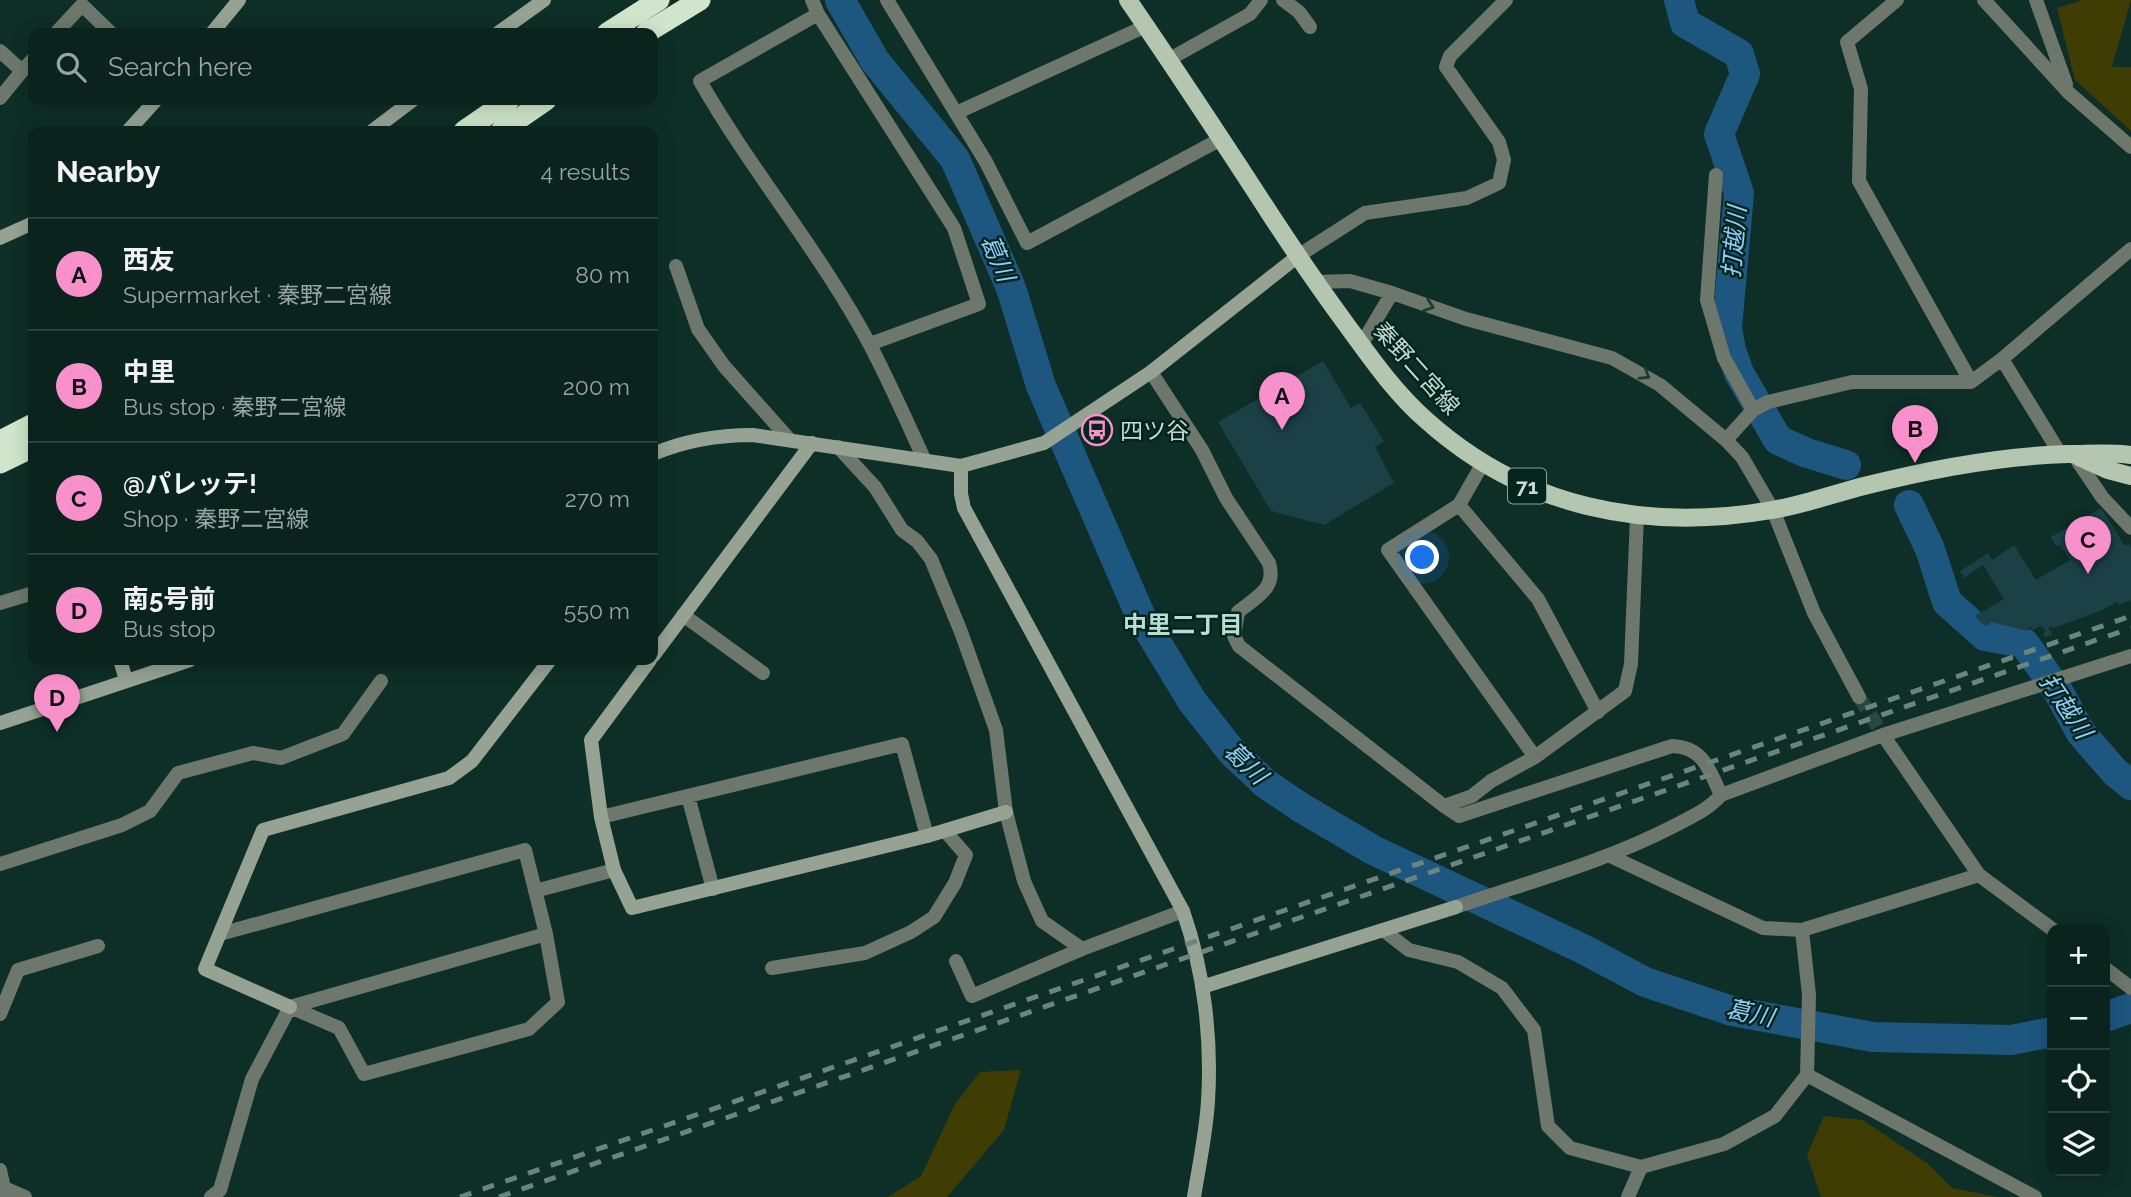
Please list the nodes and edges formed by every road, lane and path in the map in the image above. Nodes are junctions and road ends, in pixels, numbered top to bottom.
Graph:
1 (239, 0) edge
2 (544, 0) edge
3 (659, 0) edge
4 (700, 0) edge
5 (887, 0) edge
6 (1128, 0) edge
7 (1261, 0) edge
8 (1283, 0) edge
9 (1506, 0) edge
10 (1897, 0) edge
11 (1983, 0) edge
12 (2036, 0) edge
13 (815, 7) edge
14 (1146, 26) junction
15 (1310, 27) dead end
16 (61, 28) edge
17 (106, 28) edge
18 (216, 28) edge
19 (505, 28) edge
20 (615, 28) edge
21 (654, 28) edge
22 (0, 51) edge
23 (1168, 60) junction
24 (28, 64) edge
25 (22, 71) junction
26 (2069, 93) junction
27 (0, 98) edge
28 (151, 105) edge
29 (406, 105) edge
30 (502, 105) edge
31 (538, 105) edge
32 (956, 113) junction
33 (133, 126) edge
34 (379, 126) edge
35 (471, 126) edge
36 (508, 126) edge
37 (1221, 139) junction
38 (2131, 147) edge
39 (1716, 175) dead end
40 (28, 225) edge
41 (0, 238) edge
42 (2131, 249) edge
43 (1298, 256) junction
44 (676, 266) dead end
45 (1316, 282) junction
46 (1392, 293) junction
47 (870, 344) junction
48 (1361, 345) junction
49 (2002, 359) junction
50 (1151, 372) junction
51 (1971, 382) junction
52 (1753, 410) junction
53 (28, 427) edge
54 (788, 439) junction
55 (1726, 440) junction
56 (0, 441) edge
57 (812, 443) junction
58 (838, 447) junction
59 (28, 449) edge
60 (658, 452) edge
61 (2067, 454) junction
62 (2131, 455) edge
63 (925, 461) junction
64 (0, 463) edge
65 (1483, 463) junction
66 (961, 466) junction
67 (2131, 476) edge
68 (1460, 505) junction
69 (1773, 510) junction
70 (1637, 516) junction
71 (2131, 528) edge
72 (28, 595) edge
73 (0, 603) edge
74 (683, 615) junction
75 (658, 650) edge
76 (2131, 656) edge
77 (122, 665) edge
78 (174, 665) edge
79 (546, 665) edge
80 (647, 665) edge
81 (763, 673) dead end
82 (126, 680) junction
83 (381, 681) dead end
84 (1859, 697) tunnel mouth
85 (1598, 712) junction
86 (0, 723) edge
87 (1883, 735) junction
88 (1535, 757) junction
89 (1721, 795) junction
90 (688, 796) junction
91 (1444, 806) junction
92 (1006, 812) junction
93 (601, 817) junction
94 (945, 831) junction
95 (927, 836) junction
96 (1608, 855) junction
97 (0, 864) edge
98 (614, 870) junction
99 (1979, 875) junction
100 (713, 889) junction
101 (535, 891) junction
102 (1183, 911) junction
103 (2047, 925) edge
104 (1383, 930) junction
105 (1802, 930) junction
106 (220, 933) junction
107 (546, 934) junction
108 (98, 946) dead end
109 (1082, 949) junction
110 (956, 961) dead end
111 (772, 968) dead end
112 (2110, 972) edge
113 (1202, 987) junction
114 (2131, 988) edge
115 (290, 1007) junction
116 (0, 1014) edge
117 (1807, 1075) junction
118 (1641, 1167) junction
119 (0, 1170) edge
120 (3, 1193) edge
121 (24, 1197) edge
122 (212, 1197) edge
123 (1194, 1197) edge
124 (1628, 1197) edge
125 (2035, 1197) edge

1 - 18 street
2 - 19 street
3 - 20 highway
4 - 21 highway
5 - 32 street
6 - 14 main road, 秦野二宮線 / 71
7 - 23 street
8 - 15 street
9 - 43 street
10 - 51 street
11 - 26 street
12 - 26 street
13 - 47 street
13 - 47 street
14 - 23 main road, 秦野二宮線 / 71
14 - 32 street
16 - 17 street
22 - 25 street
23 - 37 main road, 秦野二宮線 / 71
24 - 25 street
25 - 27 street
26 - 38 street
28 - 33 street
29 - 34 street
30 - 35 highway
31 - 36 highway
32 - 37 street
37 - 43 main road, 秦野二宮線 / 71
39 - 52 street
40 - 41 street
42 - 49 street
43 - 45 main road, 秦野二宮線 / 71
43 - 50 street
44 - 54 street
45 - 46 street
45 - 48 main road, 秦野二宮線 / 71
46 - 48 street
46 -> 55 street
47 - 63 street
48 - 65 main road, 秦野二宮線 / 71
49 - 51 street
49 - 61 street
50 - 66 street
50 - 91 street
51 - 52 street
52 - 55 street
53 - 56 highway
54 - 57 street
54 - 60 street
55 - 69 street
57 - 58 street
57 - 74 street
58 - 63 street
58 - 92 street
59 - 64 highway
61 - 62 main road, 秦野二宮線 / 71
61 - 67 main road, 秦野二宮線 / 71
61 - 69 main road, 秦野二宮線 / 71
61 - 71 street
63 - 66 street
65 - 68 street
65 - 70 main road, 秦野二宮線 / 71
66 - 102 street
68 - 85 street
68 - 88 street
69 - 70 main road, 秦野二宮線 / 71
69 - 84 street
70 - 85 street
72 - 73 street
74 - 75 street
74 - 81 street
76 - 87 street
77 - 82 street
78 - 82 street
79 - 106 street
80 - 93 street
82 - 86 street
83 - 97 street
85 - 88 street
87 - 89 street
87 - 99 street
88 - 91 street
89 - 91 street
89 - 96 street
90 - 93 street
90 - 95 street
90 - 100 street
92 - 94 street
92 - 109 street
93 - 98 street
94 - 95 street
94 - 111 street
95 - 100 street
96 - 104 street
96 - 105 street
98 - 100 street
98 - 101 street
99 - 103 street
99 - 105 street
101 - 106 street
101 - 107 street
102 - 109 street
102 - 113 street
104 - 113 street
104 - 118 street
105 - 117 street
106 - 115 street
107 - 115 street
107 - 115 street
108 - 116 street
109 - 110 street
112 - 114 street
113 - 123 street
115 - 122 street
117 - 118 street
117 - 125 street
118 - 124 street
119 - 120 street
120 - 121 street

